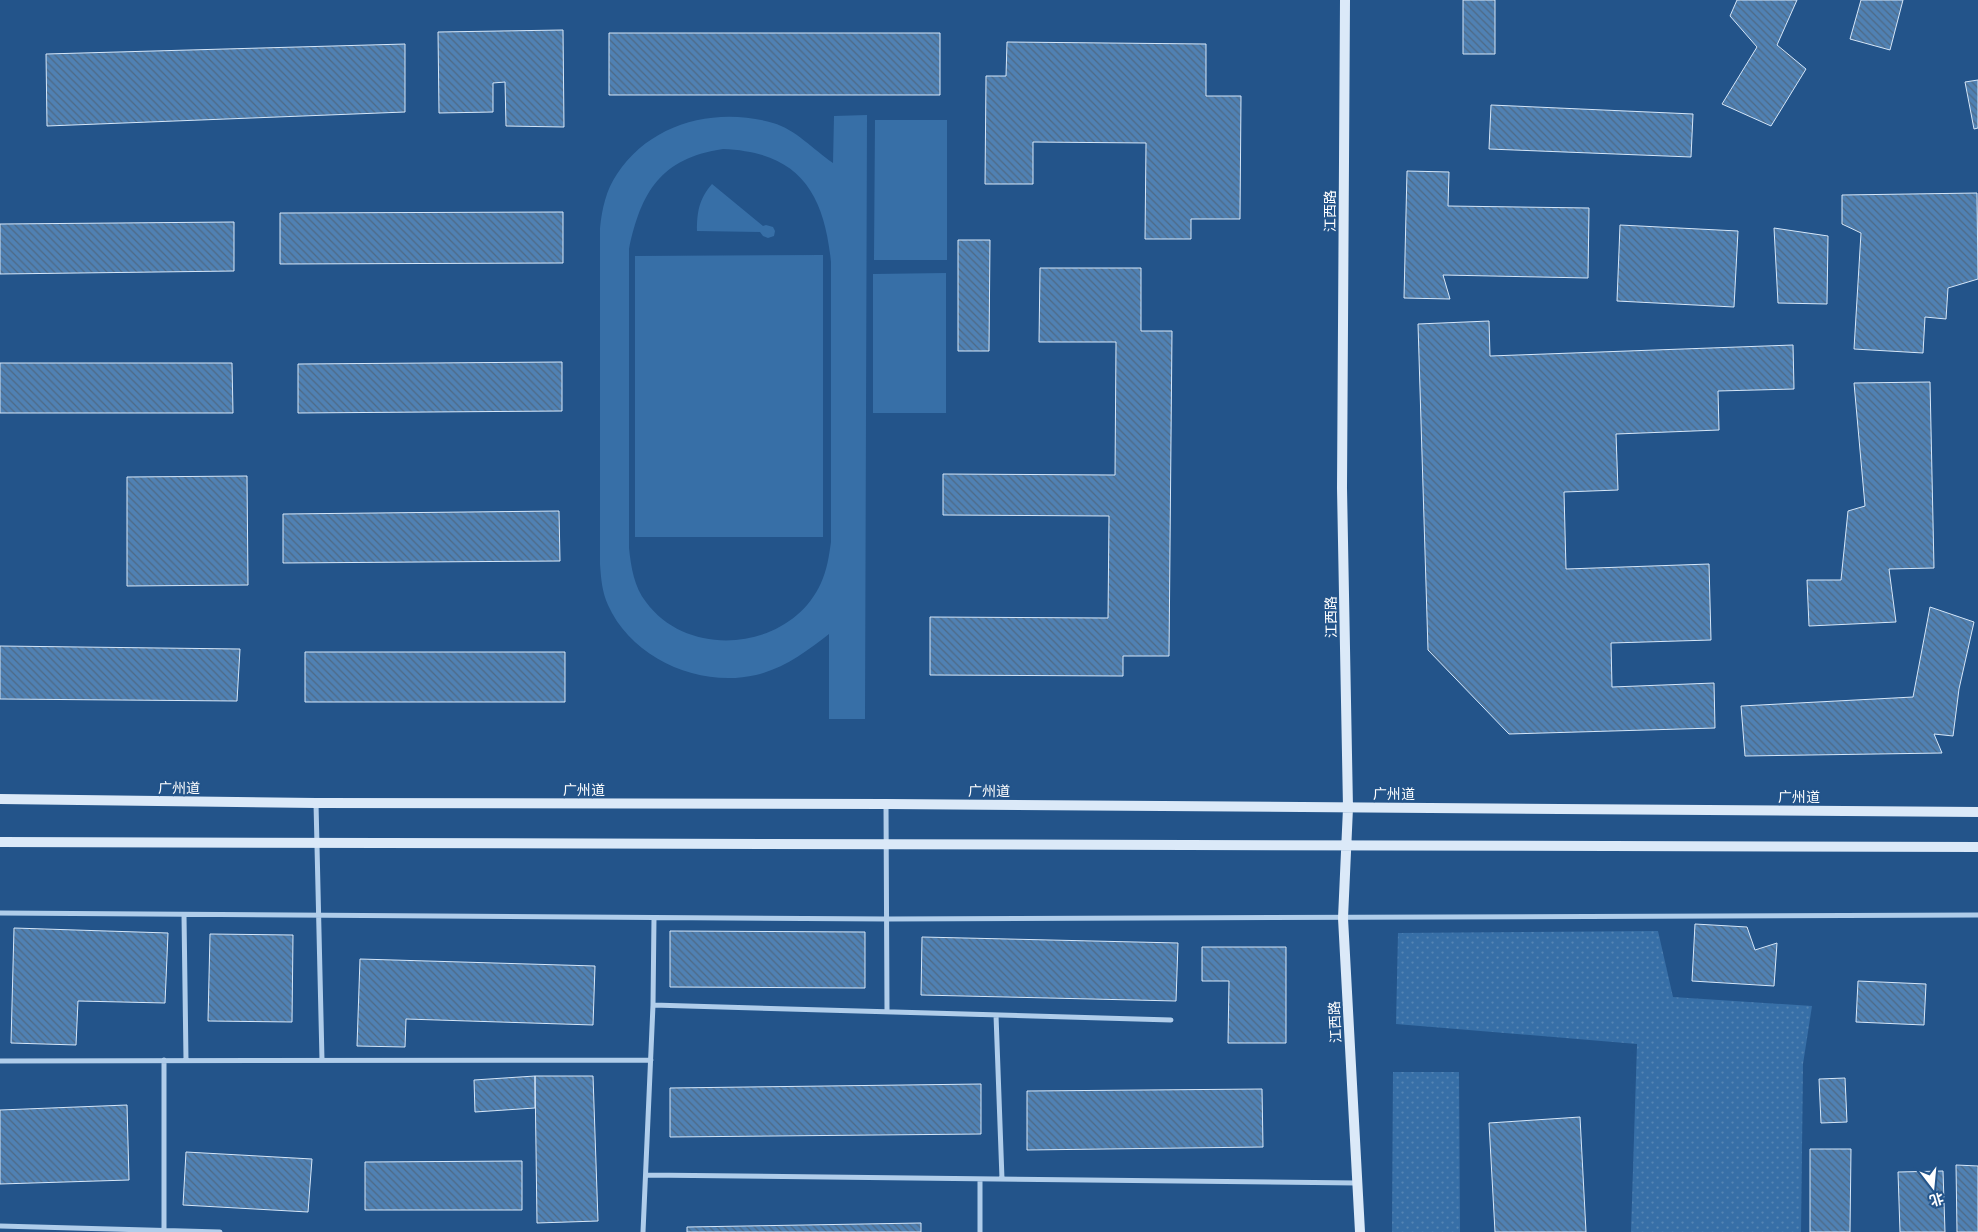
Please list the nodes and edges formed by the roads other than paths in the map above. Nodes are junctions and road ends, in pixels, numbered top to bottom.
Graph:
1 (1345, 0) edge
2 (0, 799) edge
3 (316, 804) junction
4 (886, 804) junction
5 (1348, 808) junction
6 (1978, 812) edge
7 (0, 842) edge
8 (317, 843) junction
9 (887, 843) junction
10 (1346, 844) junction
11 (1978, 847) edge
12 (0, 913) edge
13 (184, 915) junction
14 (319, 915) junction
15 (1978, 915) edge
16 (654, 918) junction
17 (1343, 918) junction
18 (888, 919) junction
19 (653, 1005) junction
20 (887, 1012) junction
21 (996, 1015) junction
22 (1171, 1020) dead end
23 (164, 1060) junction
24 (186, 1060) junction
25 (322, 1060) junction
26 (651, 1060) junction
27 (0, 1061) edge
28 (646, 1175) junction
29 (980, 1179) junction
30 (1002, 1179) junction
31 (1358, 1184) junction
32 (0, 1226) edge
33 (164, 1231) edge
34 (220, 1232) edge
35 (643, 1232) edge
36 (980, 1232) edge
37 (1360, 1232) edge

1 - 5 street, 江西路
2 - 3 street, 广州道
3 - 4 street, 广州道
3 - 8 street
4 - 5 street, 广州道
4 - 9 street
5 - 6 street, 广州道
5 - 10 street, 江西路
7 - 8 street
8 - 9 street
8 - 14 street
9 - 10 street
9 - 18 street
10 - 11 street
10 - 17 street, 江西路
12 - 13 street
13 - 14 street
13 - 24 street
14 - 16 street
14 - 25 street
15 - 17 street
16 - 18 street
16 - 19 street
17 - 18 street
17 - 31 street, 江西路
18 - 20 street
19 - 20 street
19 - 26 street
20 - 21 street
21 - 22 street
21 - 30 street
23 - 24 street
23 - 27 street
23 - 33 street
24 - 25 street
25 - 26 street
26 - 28 street
28 - 29 street
28 - 35 street
29 - 30 street
29 - 36 street
30 - 31 street
31 - 37 street, 江西路
32 - 33 street
33 - 34 street

